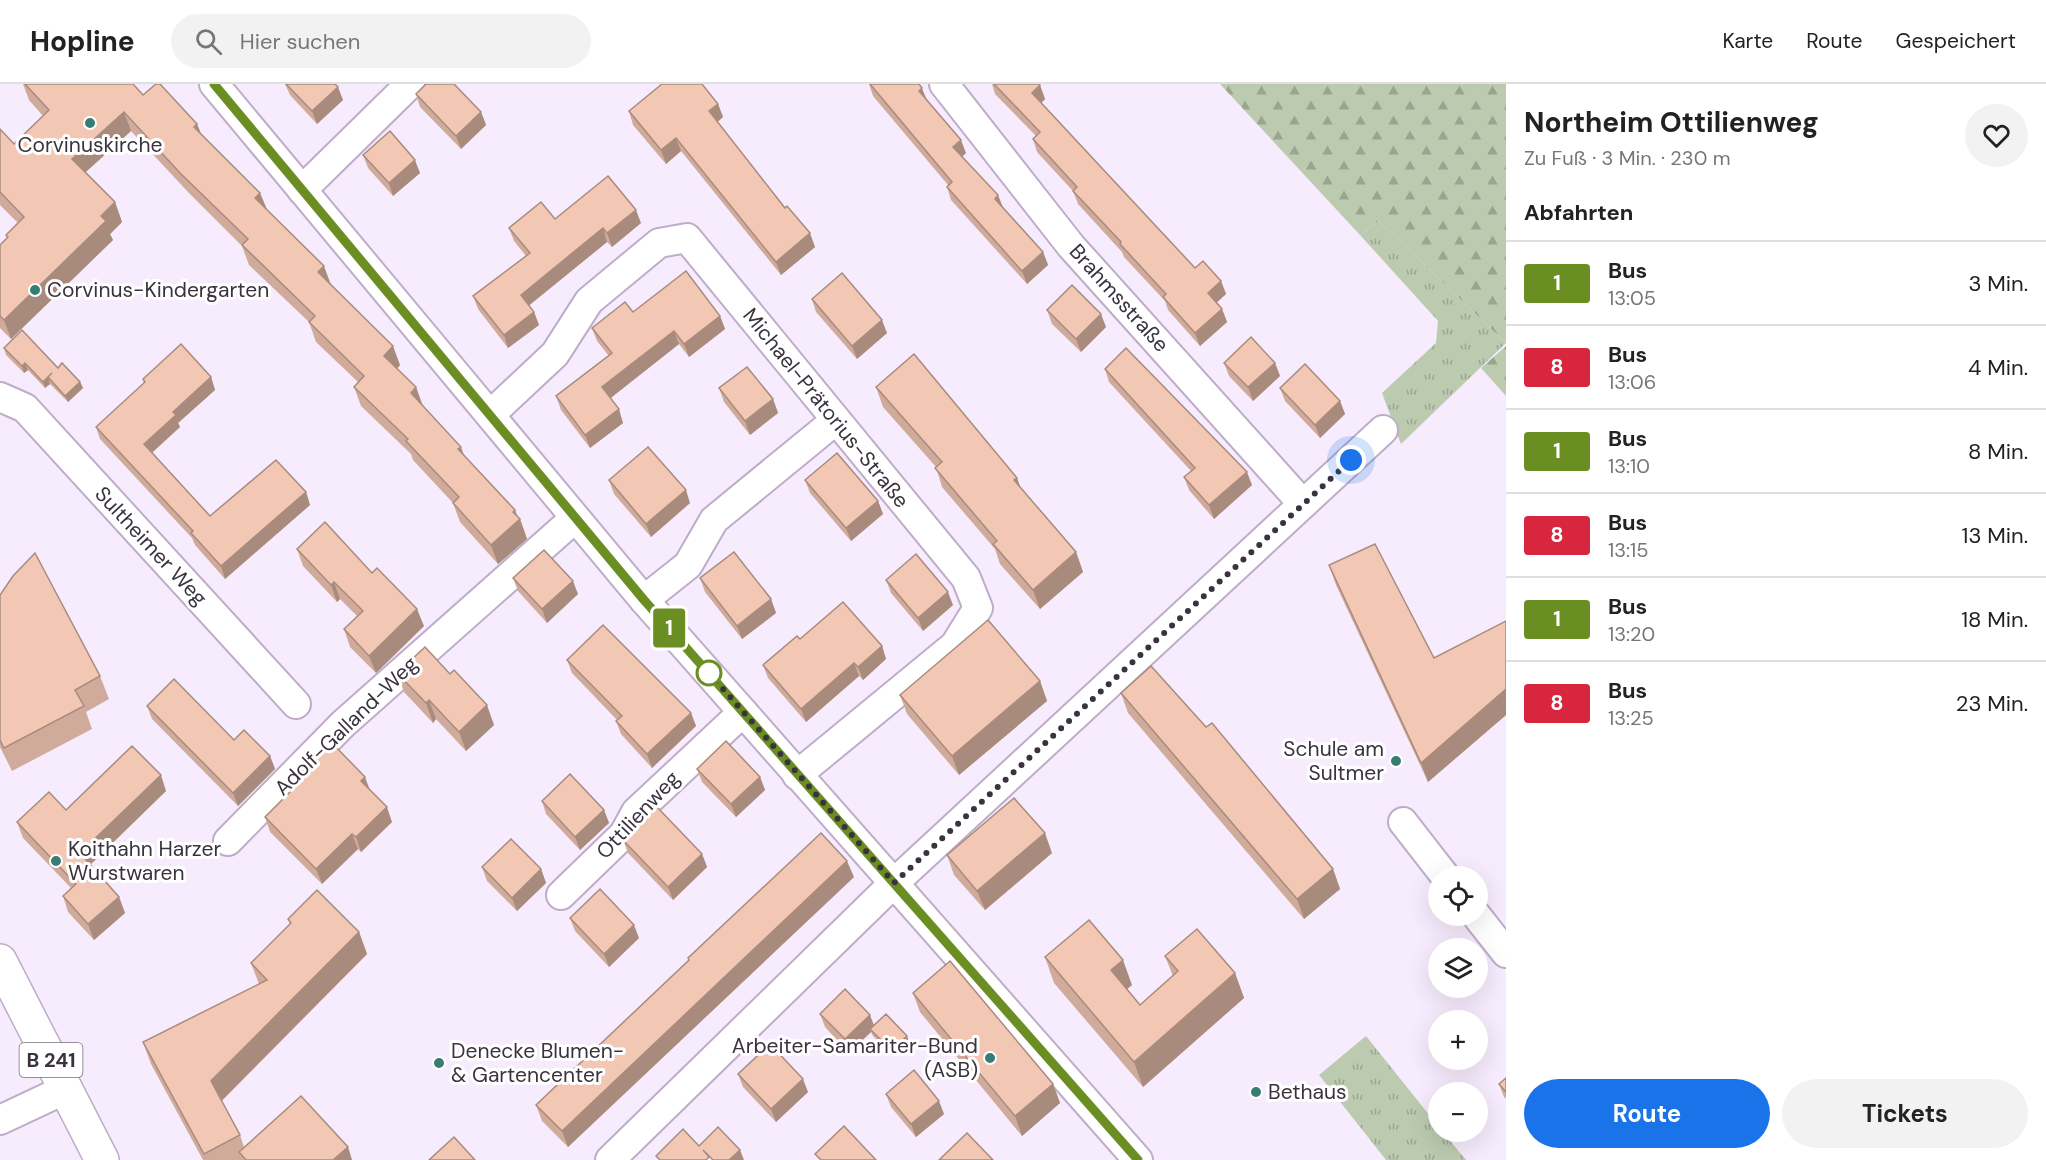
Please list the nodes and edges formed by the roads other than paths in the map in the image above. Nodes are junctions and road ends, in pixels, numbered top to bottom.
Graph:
1 (214, 84) edge
2 (410, 84) edge
3 (944, 84) edge
4 (302, 190) junction
5 (0, 397) edge
6 (490, 415) junction
7 (836, 420) junction
8 (1383, 430) dead end
9 (1303, 504) junction
10 (575, 518) junction
11 (644, 600) junction
12 (296, 704) dead end
13 (743, 711) junction
14 (797, 776) junction
15 (1403, 822) dead end
16 (228, 841) dead end
17 (1437, 866) edge
18 (894, 883) junction
19 (561, 895) dead end
20 (1485, 926) edge
21 (1506, 953) edge
22 (0, 961) edge
23 (66, 1089) junction
24 (0, 1120) edge
25 (102, 1160) edge
26 (610, 1160) edge
27 (1138, 1160) edge

1 - 4 street
2 - 4 street
3 - 9 street, Brahmsstraße
4 - 6 street
5 - 12 street, Sultheimer Weg
6 - 7 street, Michael-Prätorius-Straße
6 - 10 street
7 - 11 street
7 - 14 street, Michael-Prätorius-Straße
8 - 9 street
9 - 18 street
10 - 11 street
10 - 16 street, Adolf-Galland-Weg
11 - 13 street
13 - 14 street
13 - 19 street, Ottilienweg
14 - 18 street
15 - 17 street
18 - 26 street
18 - 27 street
20 - 21 street
22 - 23 main road, B 241
23 - 24 street
23 - 25 main road, B 241

